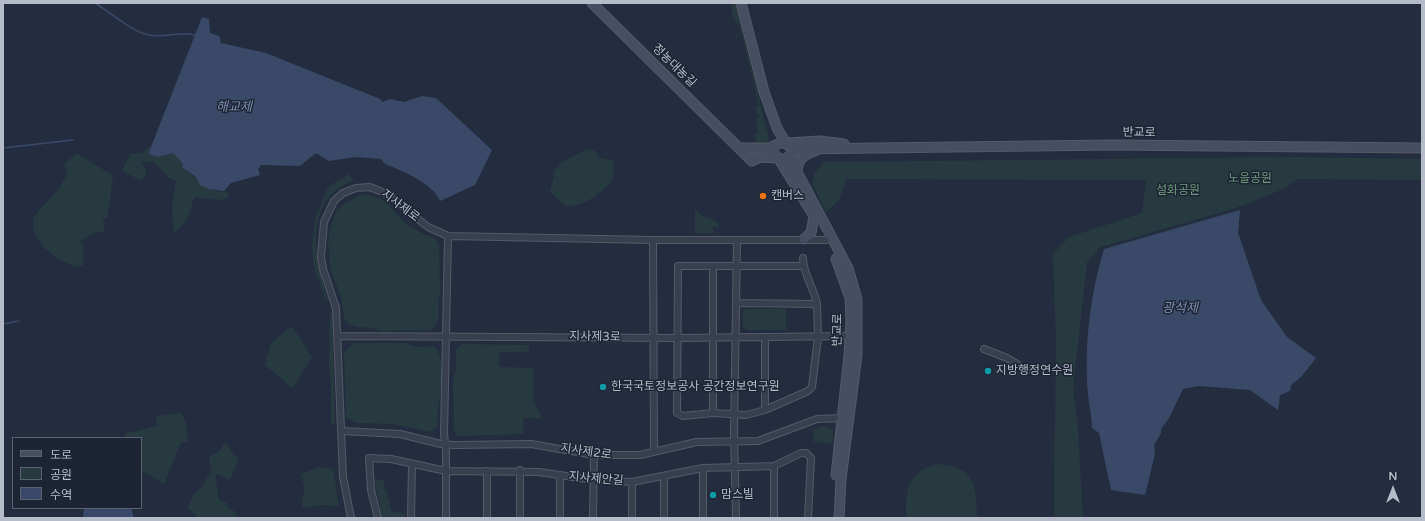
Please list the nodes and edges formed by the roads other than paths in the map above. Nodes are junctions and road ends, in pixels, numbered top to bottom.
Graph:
1 (592, 3) edge
2 (741, 3) edge
3 (764, 92) junction
4 (786, 142) junction
5 (774, 146) junction
6 (855, 147) junction
7 (738, 148) junction
8 (1422, 148) edge
9 (757, 149) junction
10 (820, 149) junction
11 (791, 154) junction
12 (778, 158) junction
13 (750, 159) junction
14 (797, 172) junction
15 (814, 216) junction
16 (448, 236) junction
17 (804, 239) junction
18 (653, 240) junction
19 (737, 240) junction
20 (826, 240) junction
21 (803, 258) dead end
22 (714, 266) junction
23 (737, 266) junction
24 (802, 266) junction
25 (737, 303) junction
26 (817, 304) junction
27 (338, 336) junction
28 (851, 336) junction
29 (446, 337) junction
30 (714, 337) junction
31 (737, 337) junction
32 (765, 337) junction
33 (818, 337) junction
34 (653, 338) junction
35 (678, 338) junction
36 (984, 349) dead end
37 (1027, 370) dead end
38 (764, 410) junction
39 (713, 413) junction
40 (736, 414) junction
41 (845, 418) junction
42 (342, 431) junction
43 (736, 442) junction
44 (446, 444) junction
45 (654, 452) junction
46 (594, 455) junction
47 (412, 464) junction
48 (774, 466) junction
49 (736, 467) junction
50 (703, 468) junction
51 (520, 470) junction
52 (446, 471) junction
53 (487, 471) junction
54 (560, 475) junction
55 (664, 476) junction
56 (593, 480) junction
57 (632, 482) junction
58 (351, 518) edge
59 (378, 518) edge
60 (411, 518) edge
61 (446, 518) edge
62 (487, 518) edge
63 (520, 518) edge
64 (560, 518) edge
65 (593, 518) edge
66 (632, 518) edge
67 (664, 518) edge
68 (703, 518) edge
69 (736, 518) edge
70 (774, 518) edge
71 (808, 518) edge
72 (833, 518) edge
73 (839, 518) edge

1 - 7 street, 정농대농길
2 - 3 street
3 - 4 street
3 - 5 street
4 - 5 street
4 - 6 street, 반교로
4 - 11 street
5 - 9 street
5 - 12 street
6 - 8 street, 반교로
6 - 10 street, 반교로
7 - 9 street
7 - 13 street, 정농대농길
9 - 13 street
10 - 11 street, 반교로
10 - 14 street
11 - 12 street
11 - 14 street, 반교로
12 - 13 street
12 - 15 street, 반교로
14 - 41 street, 반교로
15 - 17 street
15 - 20 street, 반교로
16 - 18 street, 지사제로
16 - 27 street, 지사제로
16 - 29 street
17 - 19 street, 지사제로
17 - 20 street, 지사제로
18 - 19 street, 지사제로
18 - 34 street
19 - 23 street
20 - 28 street, 반교로
21 - 24 street
22 - 23 street
22 - 30 street
22 - 35 street
23 - 24 street
23 - 25 street
24 - 26 street
25 - 26 street
25 - 31 street
26 - 33 street
27 - 29 street, 지사제3로
27 - 42 street, 지사제로
28 - 33 street, 지사제3로
28 - 41 street, 반교로
29 - 34 street, 지사제3로
29 - 44 street
30 - 31 street, 지사제3로
30 - 35 street, 지사제3로
30 - 39 street
31 - 32 street, 지사제3로
31 - 40 street
32 - 33 street, 지사제3로
32 - 38 street
33 - 38 street
34 - 35 street, 지사제3로
34 - 45 street
35 - 39 street
36 - 37 street
38 - 40 street
39 - 40 street
40 - 43 street
41 - 43 street, 지사제2로
41 - 72 street, 반교로
41 - 73 street, 반교로
42 - 44 street, 지사제2로
42 - 58 street, 지사제로
43 - 45 street, 지사제2로
43 - 49 street
44 - 46 street, 지사제2로
44 - 52 street
45 - 46 street, 지사제2로
46 - 56 street
47 - 52 street, 지사제안길
47 - 59 street, 지사제안길
47 - 60 street
48 - 49 street, 지사제안길
48 - 70 street
48 - 71 street, 지사제안길
49 - 50 street, 지사제안길
49 - 69 street
50 - 55 street, 지사제안길
50 - 68 street
51 - 53 street, 지사제안길
51 - 54 street, 지사제안길
51 - 63 street
52 - 53 street, 지사제안길
52 - 61 street
53 - 62 street
54 - 56 street, 지사제안길
54 - 64 street, 지사제안길
55 - 57 street, 지사제안길
55 - 67 street
56 - 57 street, 지사제안길
56 - 65 street
57 - 66 street, 지사제안길

